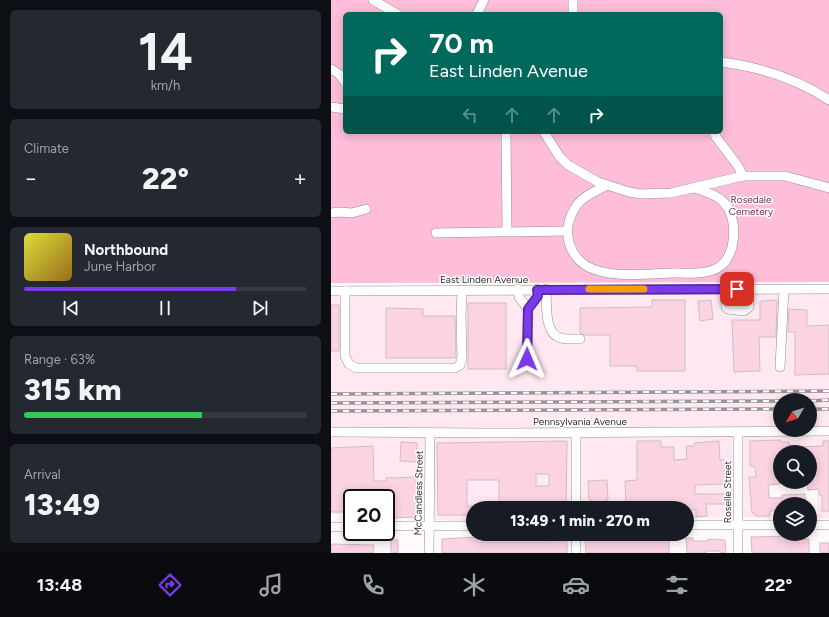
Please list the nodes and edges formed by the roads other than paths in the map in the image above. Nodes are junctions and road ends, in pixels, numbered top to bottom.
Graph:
1 (373, 0) edge
2 (484, 0) edge
3 (573, 0) edge
4 (394, 12) edge
5 (478, 12) edge
6 (573, 12) edge
7 (723, 62) edge
8 (331, 68) edge
9 (343, 79) edge
10 (829, 100) edge
11 (331, 107) edge
12 (343, 109) edge
13 (506, 134) edge
14 (545, 134) edge
15 (715, 134) edge
16 (743, 176) junction
17 (607, 185) junction
18 (694, 188) junction
19 (829, 188) edge
20 (366, 209) dead end
21 (331, 213) edge
22 (507, 231) junction
23 (567, 231) junction
24 (436, 233) dead end
25 (542, 289) junction
26 (725, 289) junction
27 (749, 289) junction
28 (784, 289) junction
29 (829, 289) edge
30 (462, 290) junction
31 (518, 290) junction
32 (331, 291) edge
33 (345, 291) junction
34 (528, 309) junction
35 (580, 339) dead end
36 (527, 359) dead end
37 (780, 367) dead end
38 (829, 431) edge
39 (331, 432) edge
40 (576, 432) junction
41 (738, 432) junction
42 (430, 433) junction
43 (576, 501) edge
44 (694, 525) edge
45 (738, 525) junction
46 (773, 525) edge
47 (817, 525) edge
48 (829, 525) edge
49 (395, 526) edge
50 (429, 526) junction
51 (466, 526) edge
52 (331, 527) edge
53 (343, 527) edge
54 (576, 541) edge
55 (429, 553) edge
56 (576, 553) edge
57 (738, 553) edge

1 - 4 street
2 - 5 street
3 - 6 street
7 - 10 street
8 - 9 street
11 - 12 street
13 - 22 street
14 - 17 street
15 - 16 street
16 - 18 street
16 - 19 street
17 - 18 street
17 - 23 street
18 - 23 street
20 - 21 street
22 - 23 street
22 - 24 street
25 - 26 street, East Linden Avenue
25 - 31 street, East Linden Avenue
25 - 34 street
25 - 35 street
26 - 27 street, East Linden Avenue
26 - 27 street
27 - 28 street, East Linden Avenue
28 - 29 street, East Linden Avenue
28 - 37 street
30 - 31 street, East Linden Avenue
30 - 33 street, East Linden Avenue
30 - 33 street
31 - 34 street
32 - 33 street, East Linden Avenue
34 - 36 street
38 - 41 street, Pennsylvania Avenue
39 - 42 street, Pennsylvania Avenue
40 - 41 street, Pennsylvania Avenue
40 - 42 street, Pennsylvania Avenue
40 - 43 street
41 - 45 street, Roselle Street
42 - 50 street, McCandless Street
44 - 45 street
45 - 46 street
45 - 57 street, Roselle Street
47 - 48 street
49 - 50 street
50 - 51 street
50 - 55 street, McCandless Street
52 - 53 street
54 - 56 street

